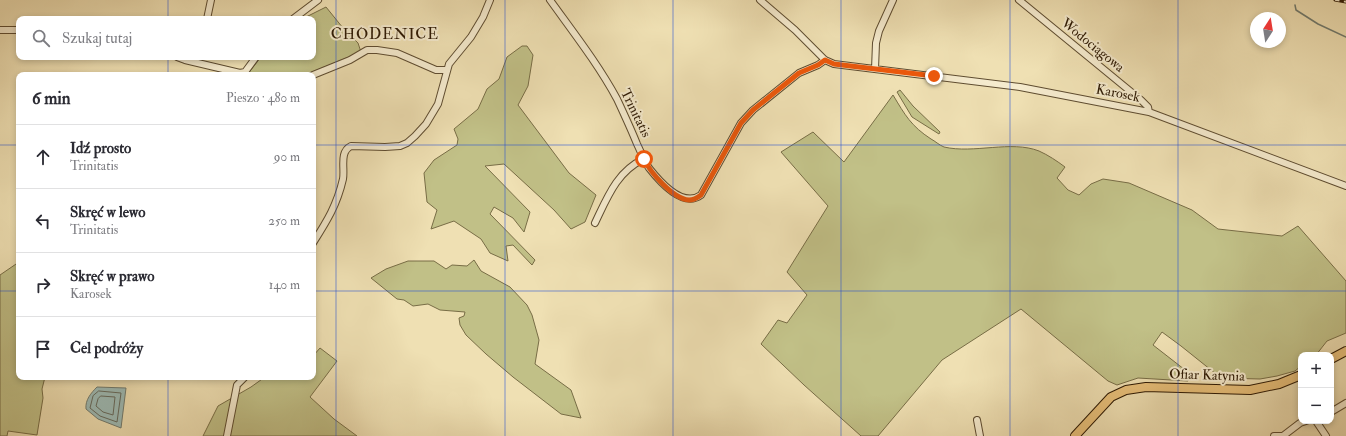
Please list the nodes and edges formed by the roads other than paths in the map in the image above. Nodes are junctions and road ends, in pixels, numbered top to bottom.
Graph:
1 (211, 0) edge
2 (318, 0) edge
3 (490, 0) edge
4 (550, 0) edge
5 (760, 0) edge
6 (893, 0) edge
7 (1019, 0) edge
8 (208, 16) edge
9 (297, 16) edge
10 (0, 30) edge
11 (16, 30) edge
12 (190, 60) edge
13 (254, 60) edge
14 (825, 60) junction
15 (875, 69) junction
16 (447, 70) junction
17 (236, 72) edge
18 (246, 72) edge
19 (316, 74) edge
20 (1149, 112) junction
21 (644, 159) junction
22 (1346, 186) edge
23 (595, 223) dead end
24 (316, 239) edge
25 (1346, 351) edge
26 (1334, 357) edge
27 (1298, 376) edge
28 (242, 380) edge
29 (1346, 402) edge
30 (1334, 410) edge
31 (977, 420) dead end
32 (1299, 424) edge
33 (1318, 424) edge
34 (226, 436) edge
35 (980, 436) edge
36 (1075, 436) edge
37 (1274, 436) edge
38 (1283, 436) edge
39 (1326, 436) edge

1 - 8 street
2 - 9 street
3 - 16 street
4 - 21 street, Trinitatis
5 - 14 street, Karosek
6 - 15 street
7 - 20 street, Wodociągowa
10 - 11 street
12 - 17 street
13 - 18 street
14 - 15 street, Karosek
14 - 21 street, Trinitatis
15 - 20 street, Karosek
16 - 19 street
16 - 24 street
20 - 22 street, Karosek
21 - 23 street
25 - 26 main road
27 - 36 main road, Ofiar Katynia
28 - 34 street
29 - 30 street
31 - 35 street
32 - 38 street
33 - 39 street
37 - 38 street

